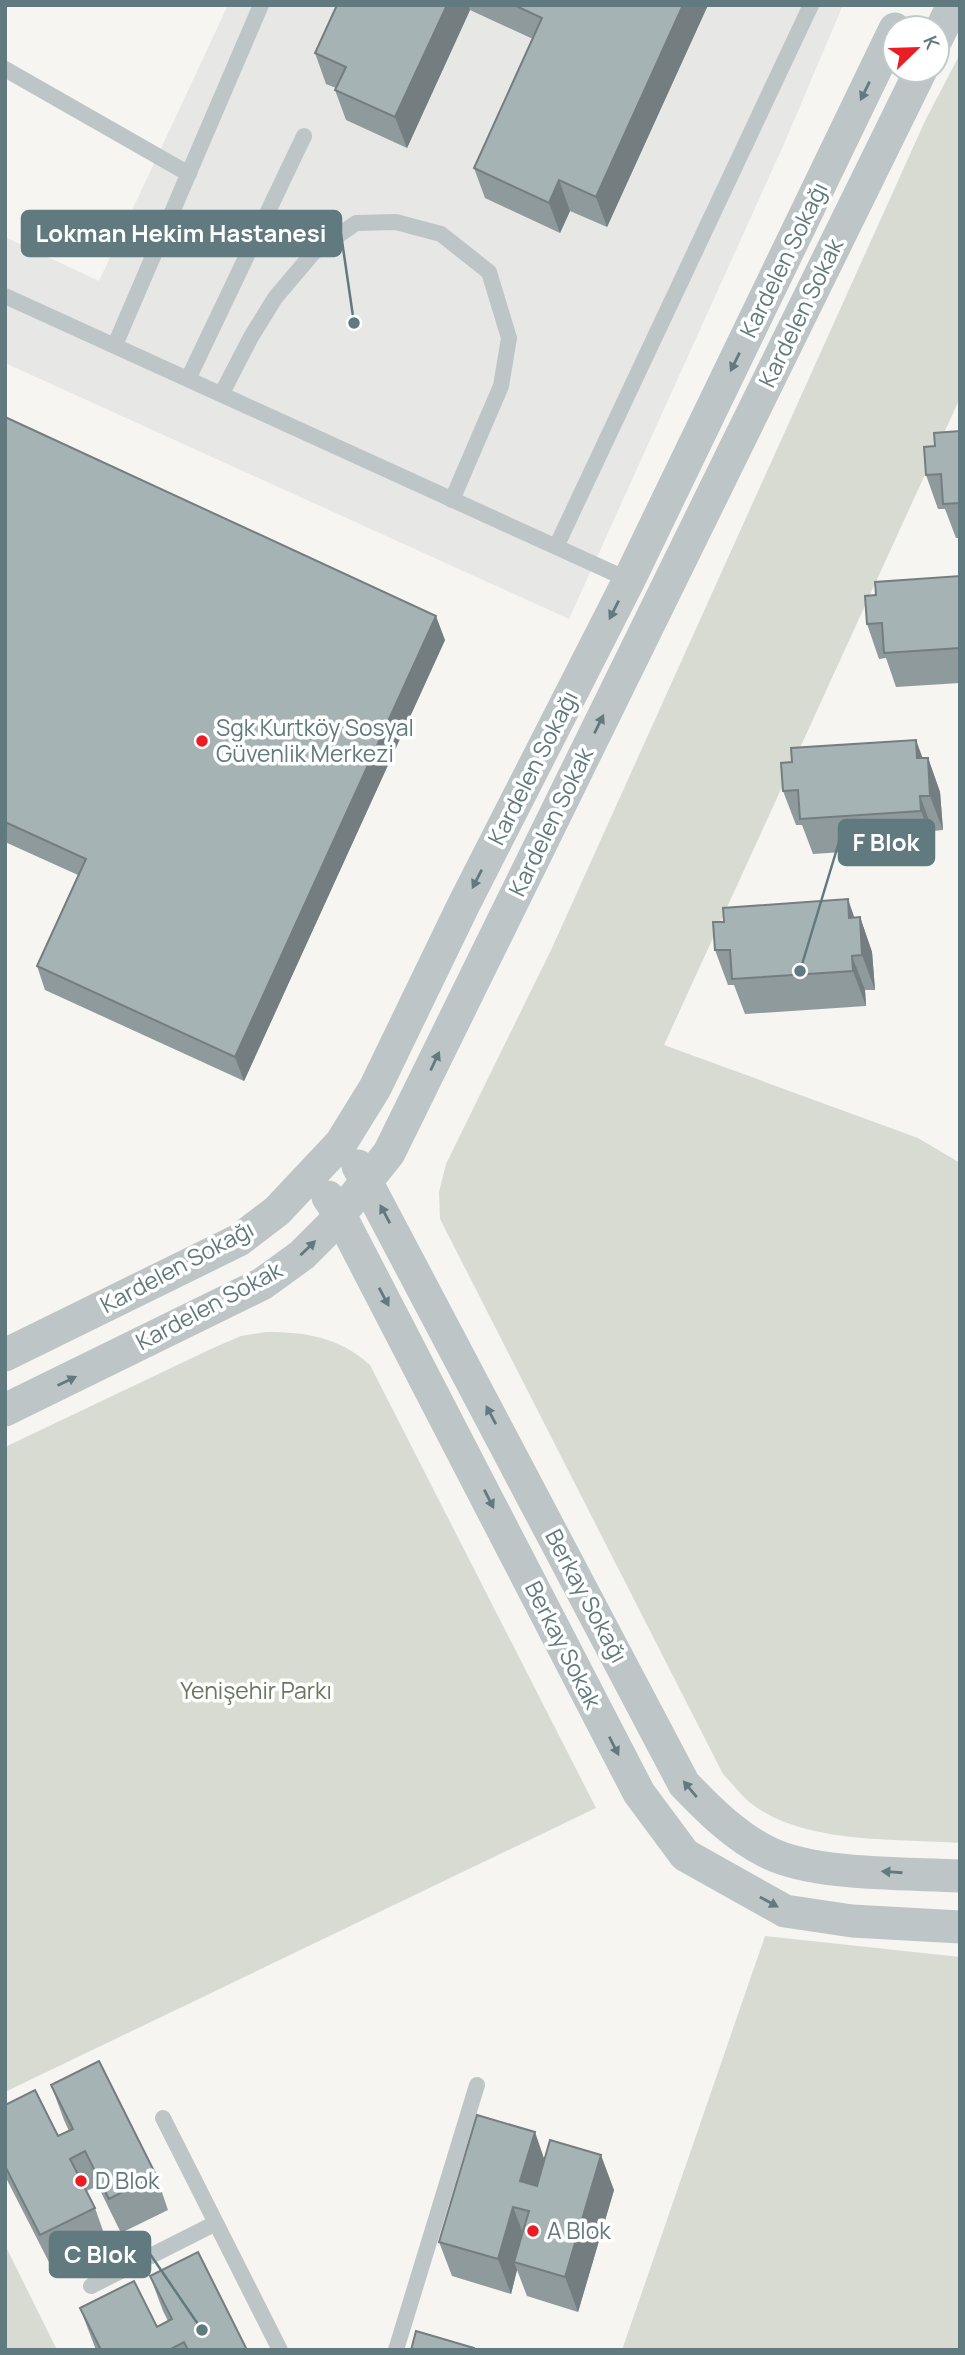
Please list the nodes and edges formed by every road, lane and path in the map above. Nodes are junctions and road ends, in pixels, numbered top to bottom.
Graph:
1 (261, 5) edge
2 (811, 5) edge
3 (881, 58) edge
4 (5, 69) edge
5 (914, 84) edge
6 (304, 136) dead end
7 (189, 174) junction
8 (5, 296) edge
9 (115, 345) junction
10 (189, 377) junction
11 (222, 393) junction
12 (452, 500) junction
13 (556, 547) junction
14 (629, 580) junction
15 (341, 1143) junction
16 (312, 1175) junction
17 (368, 1181) junction
18 (340, 1214) junction
19 (5, 1355) edge
20 (5, 1410) edge
21 (960, 1876) edge
22 (960, 1927) edge
23 (477, 2085) dead end
24 (163, 2118) dead end
25 (216, 2223) junction
26 (91, 2286) dead end
27 (280, 2350) edge
28 (396, 2350) edge

1 - 7 lane
2 - 13 lane
3 -> 14 street, Kardelen Sokağı
4 - 7 lane
17 -> 5 street, Kardelen Sokak
6 - 10 lane
7 - 9 lane
8 - 9 lane
9 - 10 lane
10 - 11 lane
11 - 12 lane
11 - 12 lane
12 - 13 lane
13 - 14 lane
14 -> 15 street, Kardelen Sokağı
15 - 16 street, Kardelen Sokağı
15 - 17 street, Berkay Sokağı
16 - 18 street, Berkay Sokak
16 - 19 street, Kardelen Sokağı
17 - 18 street, Kardelen Sokak
21 -> 17 street, Berkay Sokağı
20 -> 18 street, Kardelen Sokak
18 -> 22 street, Berkay Sokak
23 - 28 lane
24 - 25 lane
25 - 26 lane
25 - 27 lane

